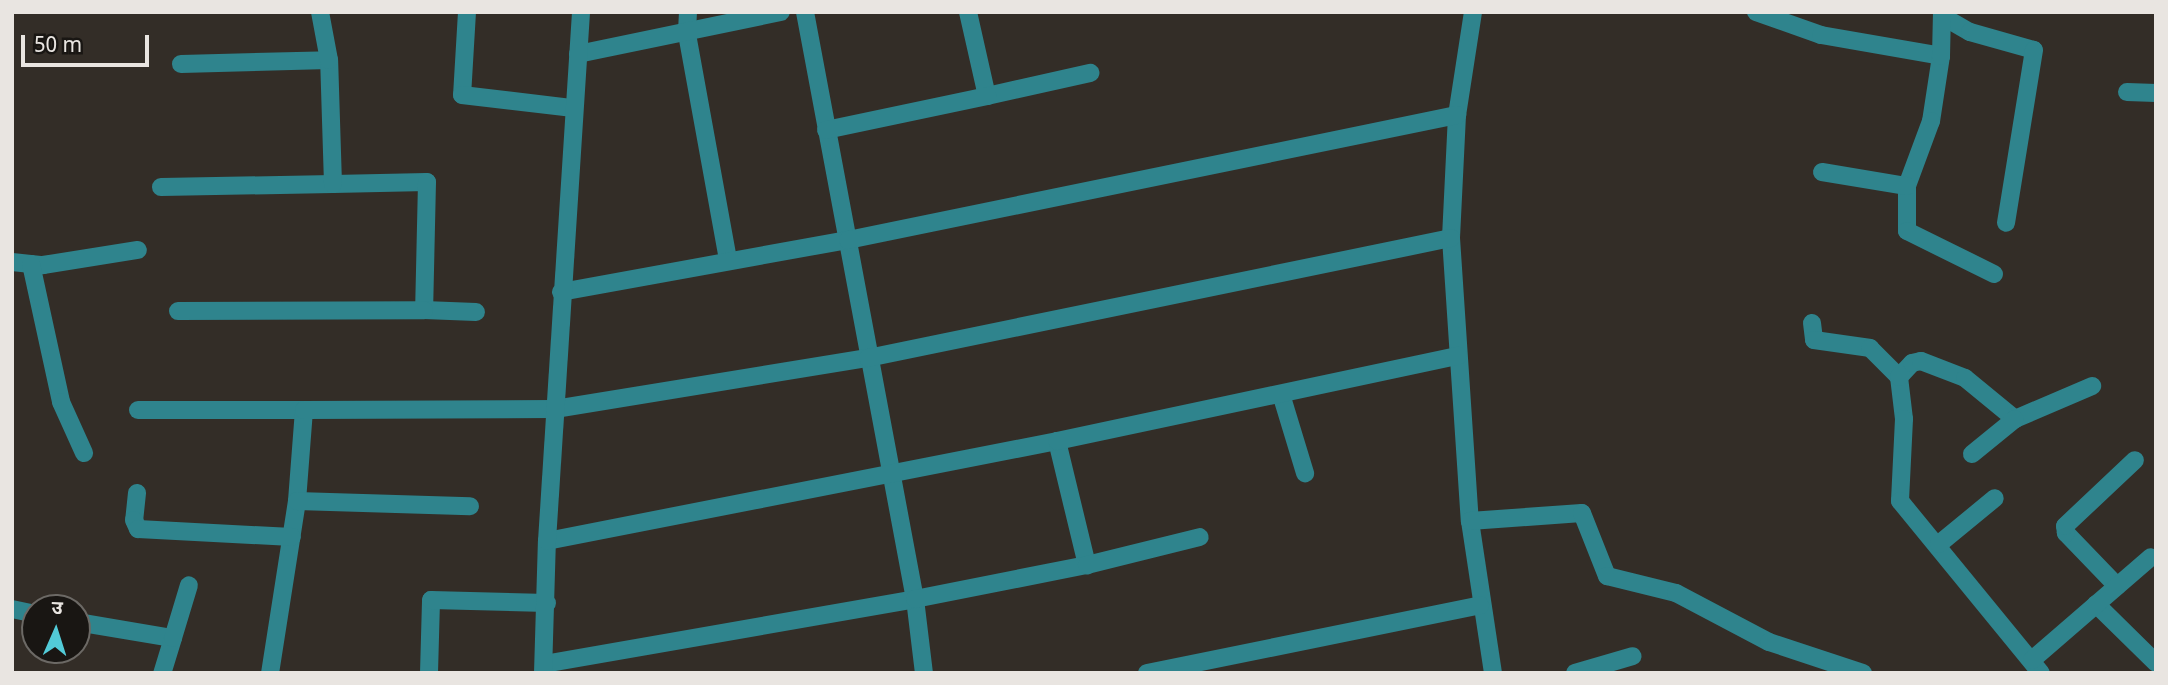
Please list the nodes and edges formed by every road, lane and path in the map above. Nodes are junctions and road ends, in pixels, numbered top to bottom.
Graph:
1 (320, 12) edge
2 (467, 12) edge
3 (581, 12) edge
4 (688, 12) edge
5 (781, 12) edge
6 (805, 12) edge
7 (968, 12) edge
8 (1473, 12) edge
9 (1756, 12) edge
10 (1942, 14) edge
11 (687, 34) junction
12 (578, 54) junction
13 (1941, 56) junction
14 (329, 60) junction
15 (181, 64) dead end
16 (1090, 73) dead end
17 (2127, 92) dead end
18 (2156, 93) edge
19 (987, 96) junction
20 (573, 108) junction
21 (1457, 115) junction
22 (826, 130) junction
23 (1822, 172) dead end
24 (333, 184) junction
25 (1907, 186) junction
26 (161, 187) dead end
27 (2006, 223) dead end
28 (1451, 238) junction
29 (848, 240) junction
30 (138, 250) dead end
31 (728, 260) junction
32 (12, 262) edge
33 (31, 264) junction
34 (1994, 274) dead end
35 (561, 292) junction
36 (424, 310) junction
37 (178, 311) dead end
38 (476, 312) dead end
39 (1812, 323) dead end
40 (1458, 356) junction
41 (867, 358) junction
42 (1899, 377) junction
43 (2092, 386) dead end
44 (1281, 394) junction
45 (138, 410) dead end
46 (304, 410) junction
47 (555, 410) junction
48 (2015, 419) junction
49 (1058, 441) junction
50 (84, 453) dead end
51 (1972, 454) dead end
52 (2135, 460) dead end
53 (1305, 473) dead end
54 (888, 475) junction
55 (137, 493) dead end
56 (1995, 498) dead end
57 (297, 501) junction
58 (470, 506) dead end
59 (1470, 520) junction
60 (292, 537) junction
61 (1200, 537) dead end
62 (547, 541) junction
63 (1938, 544) junction
64 (2151, 557) dead end
65 (1087, 565) junction
66 (189, 585) dead end
67 (2118, 586) junction
68 (915, 599) junction
69 (547, 603) junction
70 (2096, 604) junction
71 (1480, 605) junction
72 (91, 624) edge
73 (173, 638) junction
74 (1633, 656) dead end
75 (2156, 663) edge
76 (2037, 666) edge
77 (544, 668) edge
78 (162, 673) edge
79 (270, 673) edge
80 (429, 673) edge
81 (924, 673) edge
82 (1147, 673) edge
83 (1493, 673) edge
84 (1575, 673) edge
85 (1863, 673) edge

1 - 14 street
2 - 20 street
3 - 12 street
4 - 11 street
5 - 11 street
6 - 22 street
7 - 19 street
8 - 21 street
9 - 13 street
10 - 13 street
10 - 27 street
11 - 12 street
11 - 31 street
12 - 20 street
13 - 25 street
14 - 15 street
14 - 24 street
16 - 19 street
17 - 18 street
19 - 22 street
20 - 35 street
21 - 28 street
21 - 29 street
22 - 29 street
23 - 25 street
24 - 26 street
24 - 36 street
25 - 34 street
28 - 40 street
28 - 41 street
29 - 31 street
29 - 41 street
30 - 33 street
31 - 35 street
32 - 33 street
33 - 50 street
35 - 47 street
36 - 37 street
36 - 38 street
39 - 42 street
40 - 44 street
40 - 59 street
41 - 47 street
41 - 54 street
42 - 48 street
42 - 63 street
43 - 48 street
44 - 49 street
44 - 53 street
45 - 46 street
46 - 47 street
46 - 57 street
47 - 62 street
48 - 51 street
49 - 54 street
49 - 65 street
52 - 67 street
54 - 62 street
54 - 68 street
55 - 60 street
56 - 63 street
57 - 58 street
57 - 60 street
59 - 71 street
59 - 85 street
60 - 79 street
61 - 65 street
62 - 69 street
63 - 76 street
64 - 67 street
65 - 68 street
66 - 73 street
67 - 70 street
68 - 77 street
68 - 81 street
69 - 77 street
69 - 80 street
70 - 75 street
70 - 76 street
71 - 82 street
71 - 83 street
72 - 73 street
73 - 78 street
74 - 84 street

